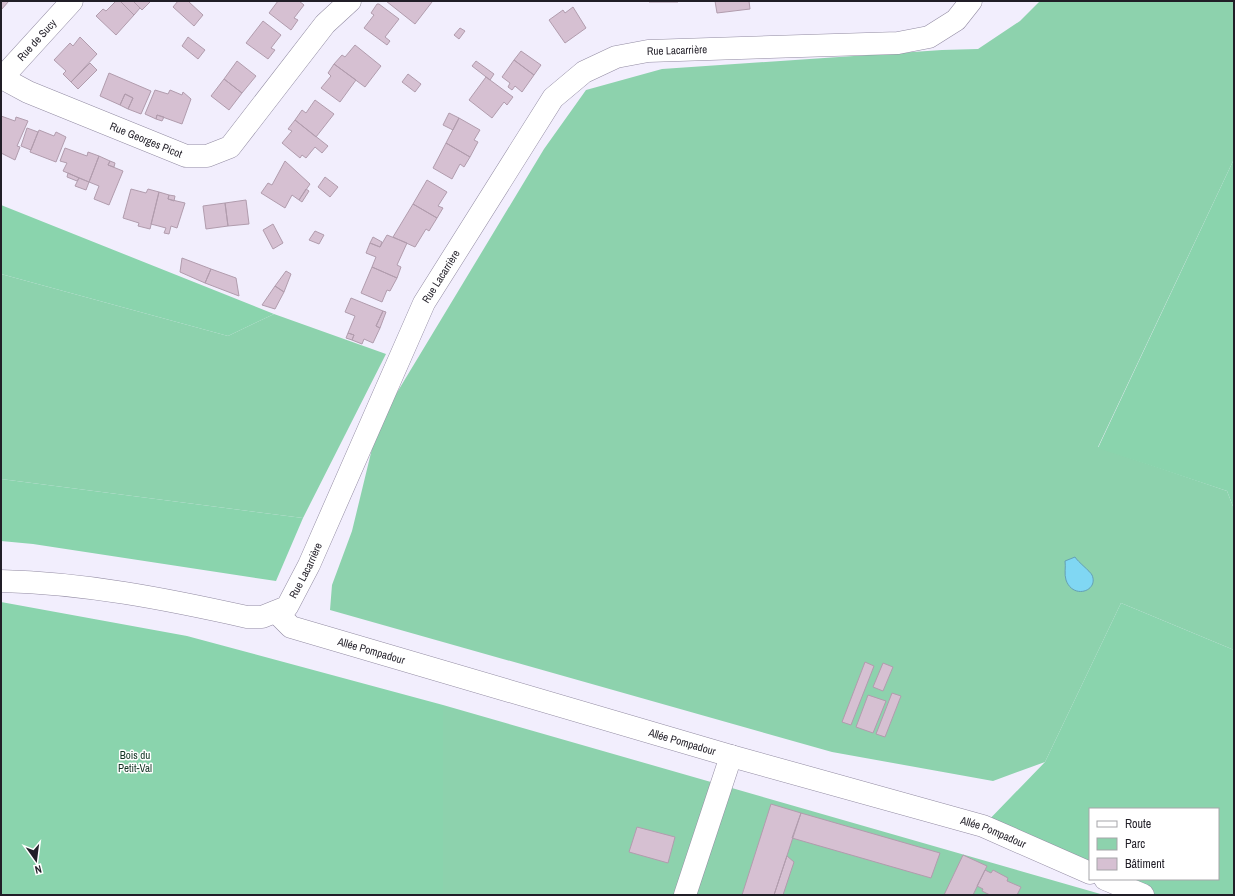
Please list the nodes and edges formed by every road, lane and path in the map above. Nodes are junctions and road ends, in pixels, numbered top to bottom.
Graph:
1 (72, 1) edge
2 (350, 1) edge
3 (971, 1) edge
4 (2, 78) edge
5 (1, 581) edge
6 (276, 612) junction
7 (731, 756) junction
8 (1089, 872) edge
9 (1107, 880) edge
10 (685, 895) edge
11 (1143, 895) edge

1 - 4 street, Rue de Sucy
2 - 4 street, Rue Georges Picot
3 - 6 street, Rue Lacarrière
5 - 6 street, Rue Lacarrière
6 - 7 street, Allée Pompadour
7 - 8 street, Allée Pompadour
7 - 10 street
9 - 11 street

